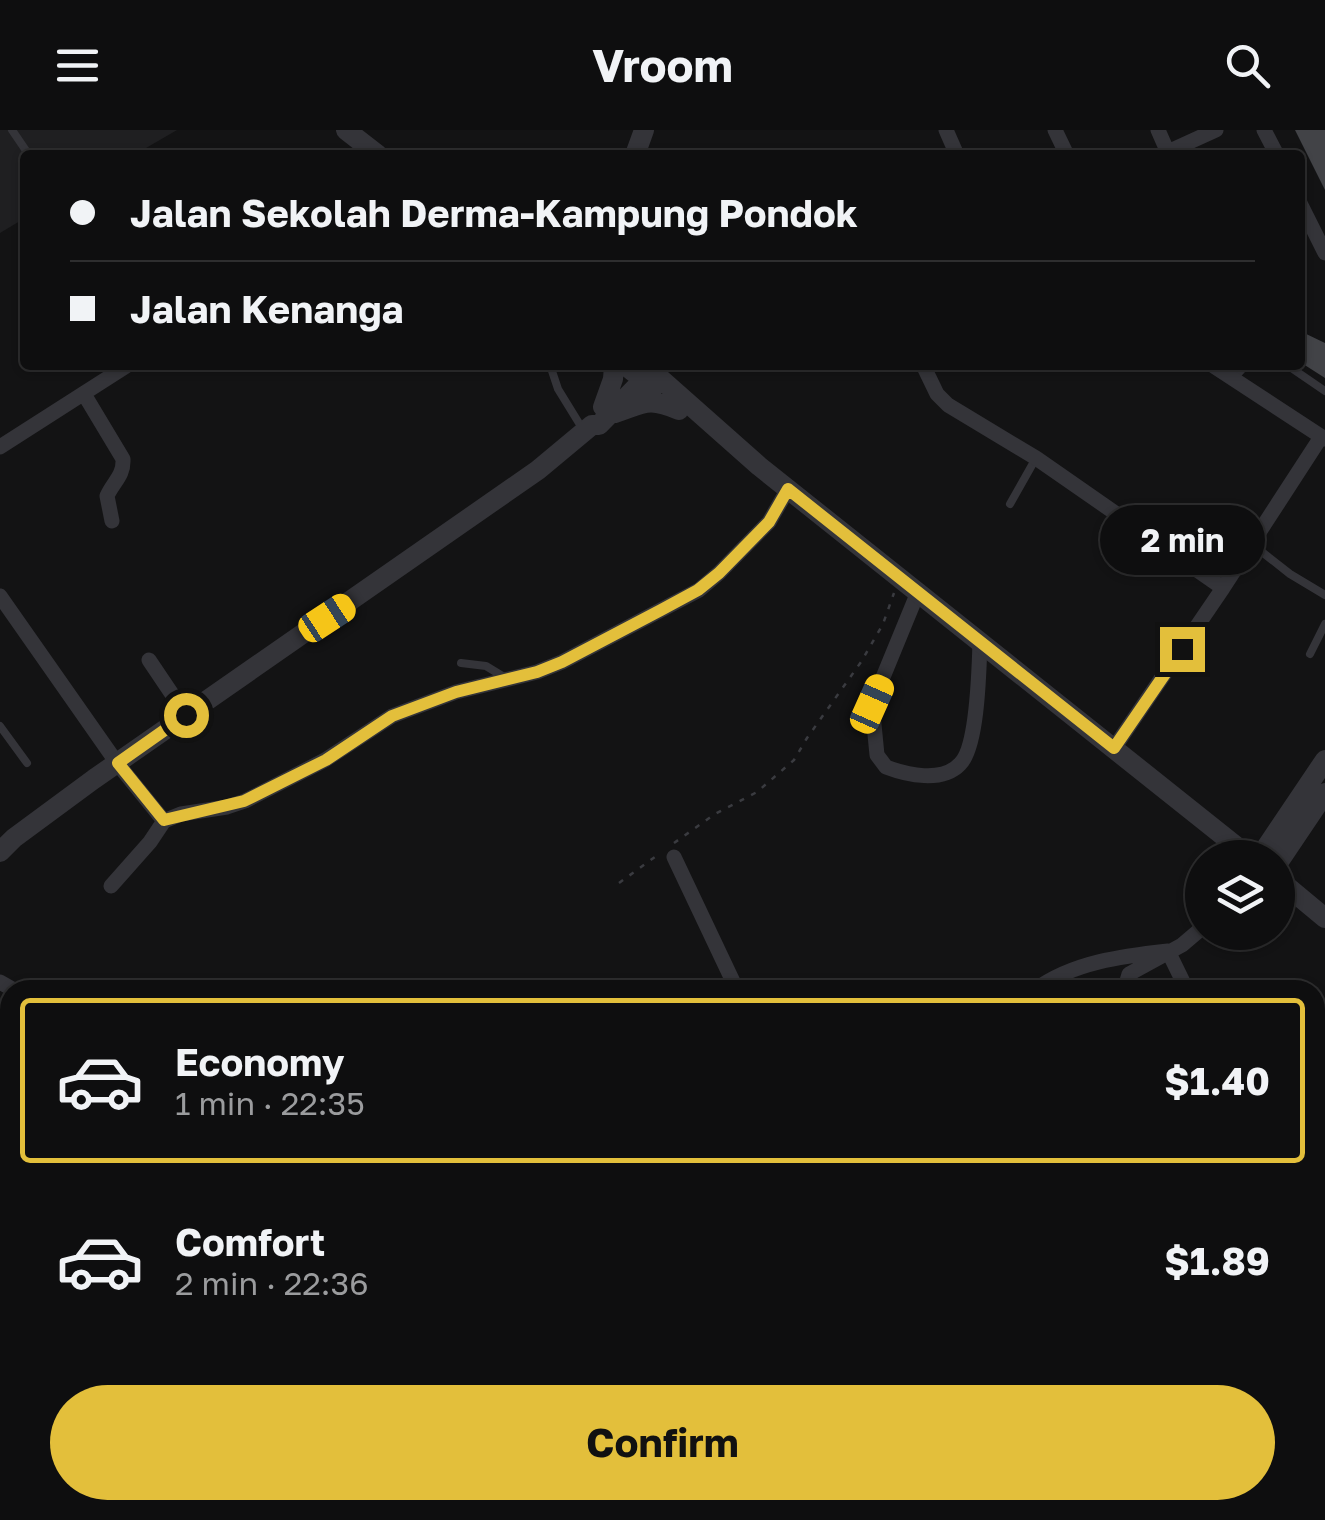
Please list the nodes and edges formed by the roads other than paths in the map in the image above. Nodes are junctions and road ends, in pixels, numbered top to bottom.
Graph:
1 (346, 130) edge
2 (1216, 130) edge
3 (372, 150) edge
4 (1174, 150) edge
5 (1305, 213) edge
6 (1325, 253) edge
7 (120, 370) edge
8 (552, 370) edge
9 (635, 370) edge
10 (636, 370) edge
11 (638, 370) edge
12 (638, 370) edge
13 (925, 370) edge
14 (1220, 370) edge
15 (1241, 370) edge
16 (1294, 370) edge
17 (1233, 379) junction
18 (1325, 391) edge
19 (84, 394) junction
20 (679, 410) junction
21 (597, 420) junction
22 (1323, 438) edge
23 (0, 448) edge
24 (1036, 458) junction
25 (759, 466) junction
26 (788, 489) junction
27 (1010, 504) dead end
28 (112, 521) dead end
29 (1249, 545) junction
30 (1223, 588) junction
31 (918, 592) junction
32 (1325, 595) edge
33 (0, 596) edge
34 (1325, 624) edge
35 (980, 642) junction
36 (1310, 654) dead end
37 (149, 660) dead end
38 (462, 663) dead end
39 (508, 679) junction
40 (186, 715) junction
41 (0, 726) edge
42 (1114, 748) junction
43 (1325, 760) edge
44 (27, 763) dead end
45 (118, 763) junction
46 (1325, 793) edge
47 (164, 820) junction
48 (1229, 840) edge
49 (1271, 840) edge
50 (1293, 840) edge
51 (0, 852) edge
52 (674, 857) dead end
53 (112, 886) dead end
54 (1295, 893) edge
55 (1325, 918) edge
56 (1185, 942) edge
57 (1168, 951) junction
58 (732, 980) edge
59 (1052, 980) edge
60 (1127, 980) edge
61 (1182, 980) edge

1 - 3 street
2 - 4 street
5 - 6 street
7 - 19 street
8 - 21 lane
9 - 21 street
10 - 21 street
11 - 20 street
12 - 25 street
13 - 24 street
14 - 17 street
15 - 17 lane
16 - 18 lane
17 - 22 street
19 - 23 street
19 - 28 street
20 - 21 street
20 - 25 street
21 - 40 street
22 - 29 street
24 - 27 lane
24 - 30 street
25 - 26 street
26 - 31 street
26 - 39 street
29 - 30 street
29 - 32 lane
30 - 42 street
31 - 35 street
31 - 35 street
33 - 45 street
34 - 36 lane
35 - 42 street
37 - 40 street
38 - 39 lane
39 - 47 street
40 - 45 street
41 - 44 lane
42 - 48 street
43 - 49 street
45 - 47 street
45 - 51 street
46 - 50 street
47 - 53 street
52 - 58 street
54 - 55 street
56 - 57 street
57 - 59 street
57 - 60 street
57 - 61 street

